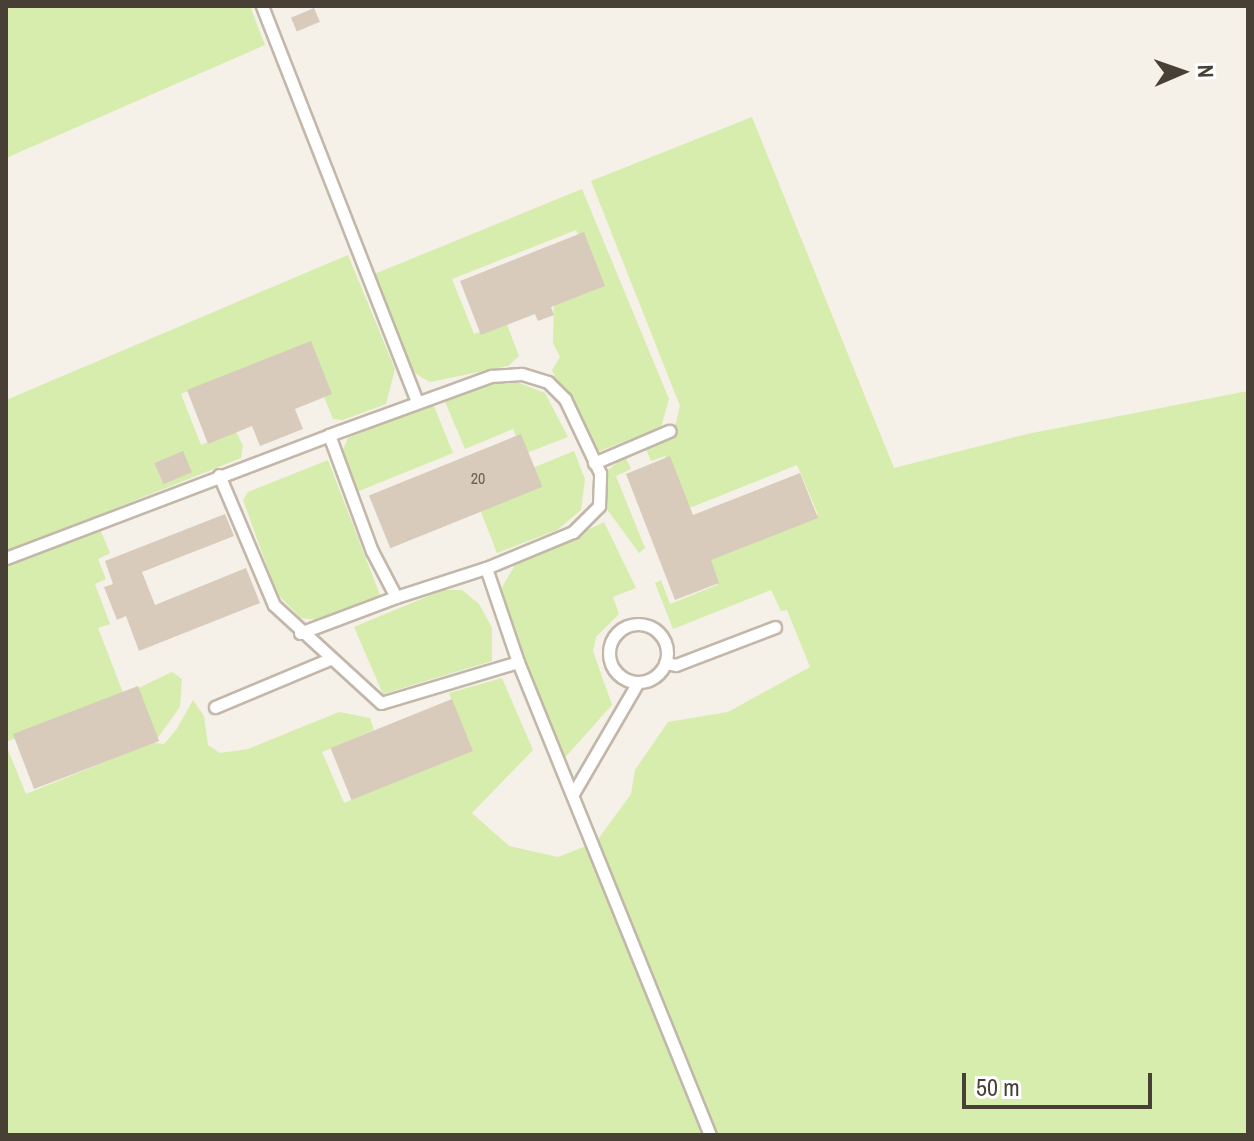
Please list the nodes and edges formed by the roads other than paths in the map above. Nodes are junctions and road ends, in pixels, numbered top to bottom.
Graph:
1 (265, 7) edge
2 (417, 401) junction
3 (669, 431) dead end
4 (329, 435) junction
5 (594, 463) junction
6 (219, 475) junction
7 (6, 558) edge
8 (486, 568) junction
9 (396, 597) junction
10 (775, 627) dead end
11 (300, 633) junction
12 (330, 659) junction
13 (518, 662) junction
14 (665, 663) junction
15 (638, 682) junction
16 (215, 707) dead end
17 (574, 792) junction
18 (710, 1135) edge

1 - 2 lane
2 - 4 lane
2 - 5 lane
3 - 5 lane
4 - 6 lane
4 - 9 lane
5 - 8 lane
6 - 7 lane
6 - 11 lane
8 - 9 lane
8 - 13 lane
9 - 11 lane
10 - 14 lane
11 - 12 lane
12 - 13 lane
12 - 16 lane
13 - 17 lane
14 - 15 lane
14 - 15 lane
15 - 17 lane
17 - 18 lane

